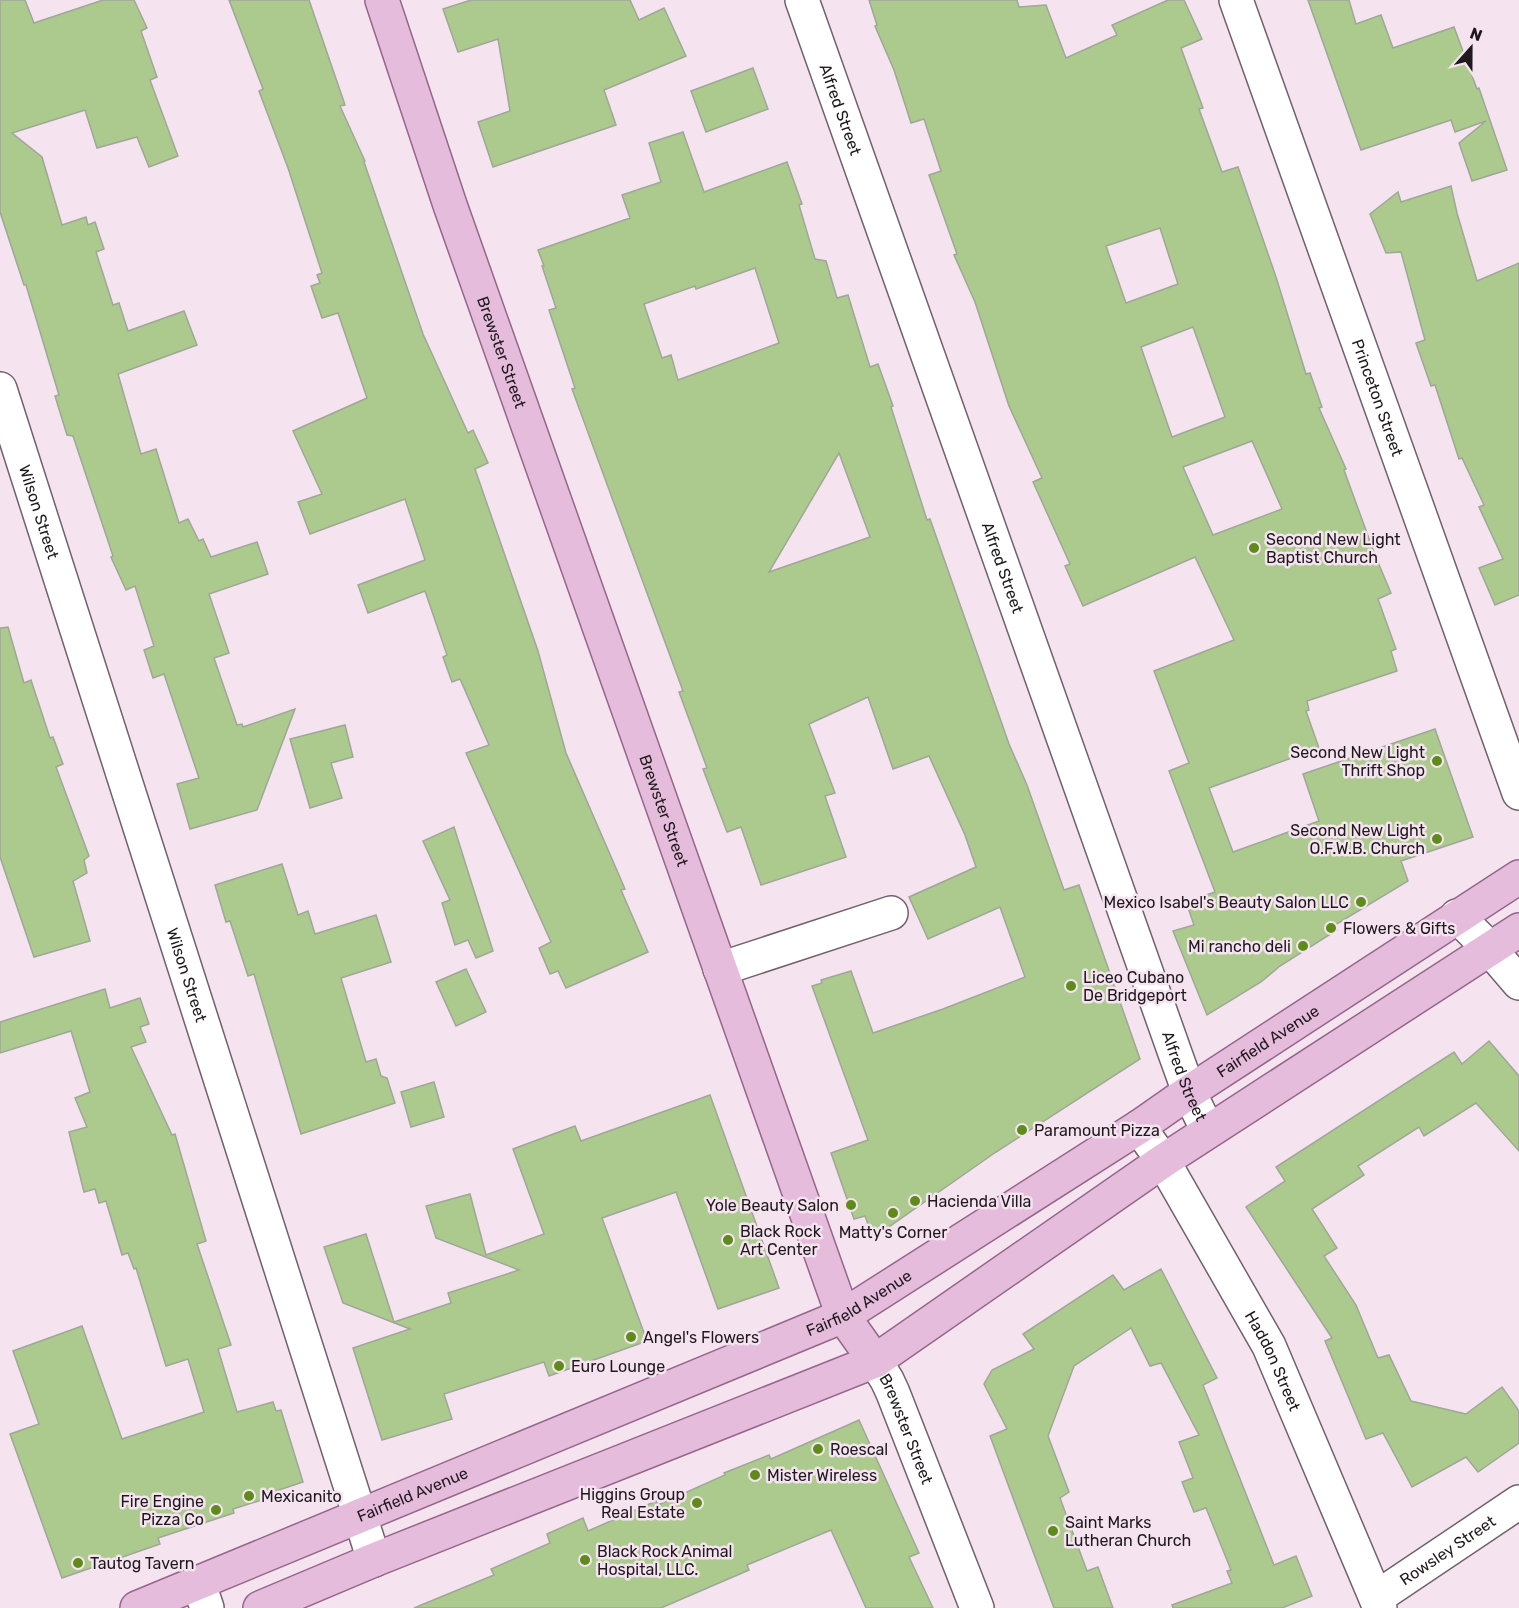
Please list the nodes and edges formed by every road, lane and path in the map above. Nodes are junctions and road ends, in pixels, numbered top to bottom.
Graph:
1 (382, 0) edge
2 (802, 0) edge
3 (1236, 0) edge
4 (0, 389) edge
5 (1519, 794) edge
6 (1519, 877) edge
7 (891, 913) dead end
8 (1457, 916) junction
9 (1519, 930) edge
10 (1489, 948) junction
11 (720, 969) junction
12 (1519, 983) edge
13 (1189, 1092) junction
14 (1139, 1126) junction
15 (1208, 1131) junction
16 (1162, 1161) junction
17 (843, 1316) junction
18 (875, 1361) junction
19 (1519, 1502) edge
20 (359, 1516) junction
21 (374, 1560) junction
22 (203, 1596) edge
23 (1378, 1603) edge
24 (137, 1608) edge
25 (260, 1608) edge
26 (977, 1608) edge

1 - 11 main road, Brewster Street
2 - 13 street, Alfred Street
3 - 5 street, Princeton Street
4 - 20 street, Wilson Street
6 - 8 main road, Fairfield Avenue
7 - 11 street
8 - 10 street
8 - 13 main road, Fairfield Avenue
9 - 10 main road
10 - 12 street
10 - 15 main road
11 - 17 main road, Brewster Street
13 - 14 main road, Fairfield Avenue
13 - 15 street, Alfred Street
14 - 16 street, Haddon Street
14 - 17 main road, Fairfield Avenue
15 - 16 main road
16 - 18 main road
16 - 23 street, Haddon Street
17 - 18 main road, Brewster Street
17 - 20 main road, Fairfield Avenue
18 - 21 main road
18 - 26 street, Brewster Street
19 - 23 street, Rowsley Street
20 - 21 street, Wilson Street
20 - 22 main road, Fairfield Avenue
21 - 25 main road
22 - 24 main road, Fairfield Avenue

